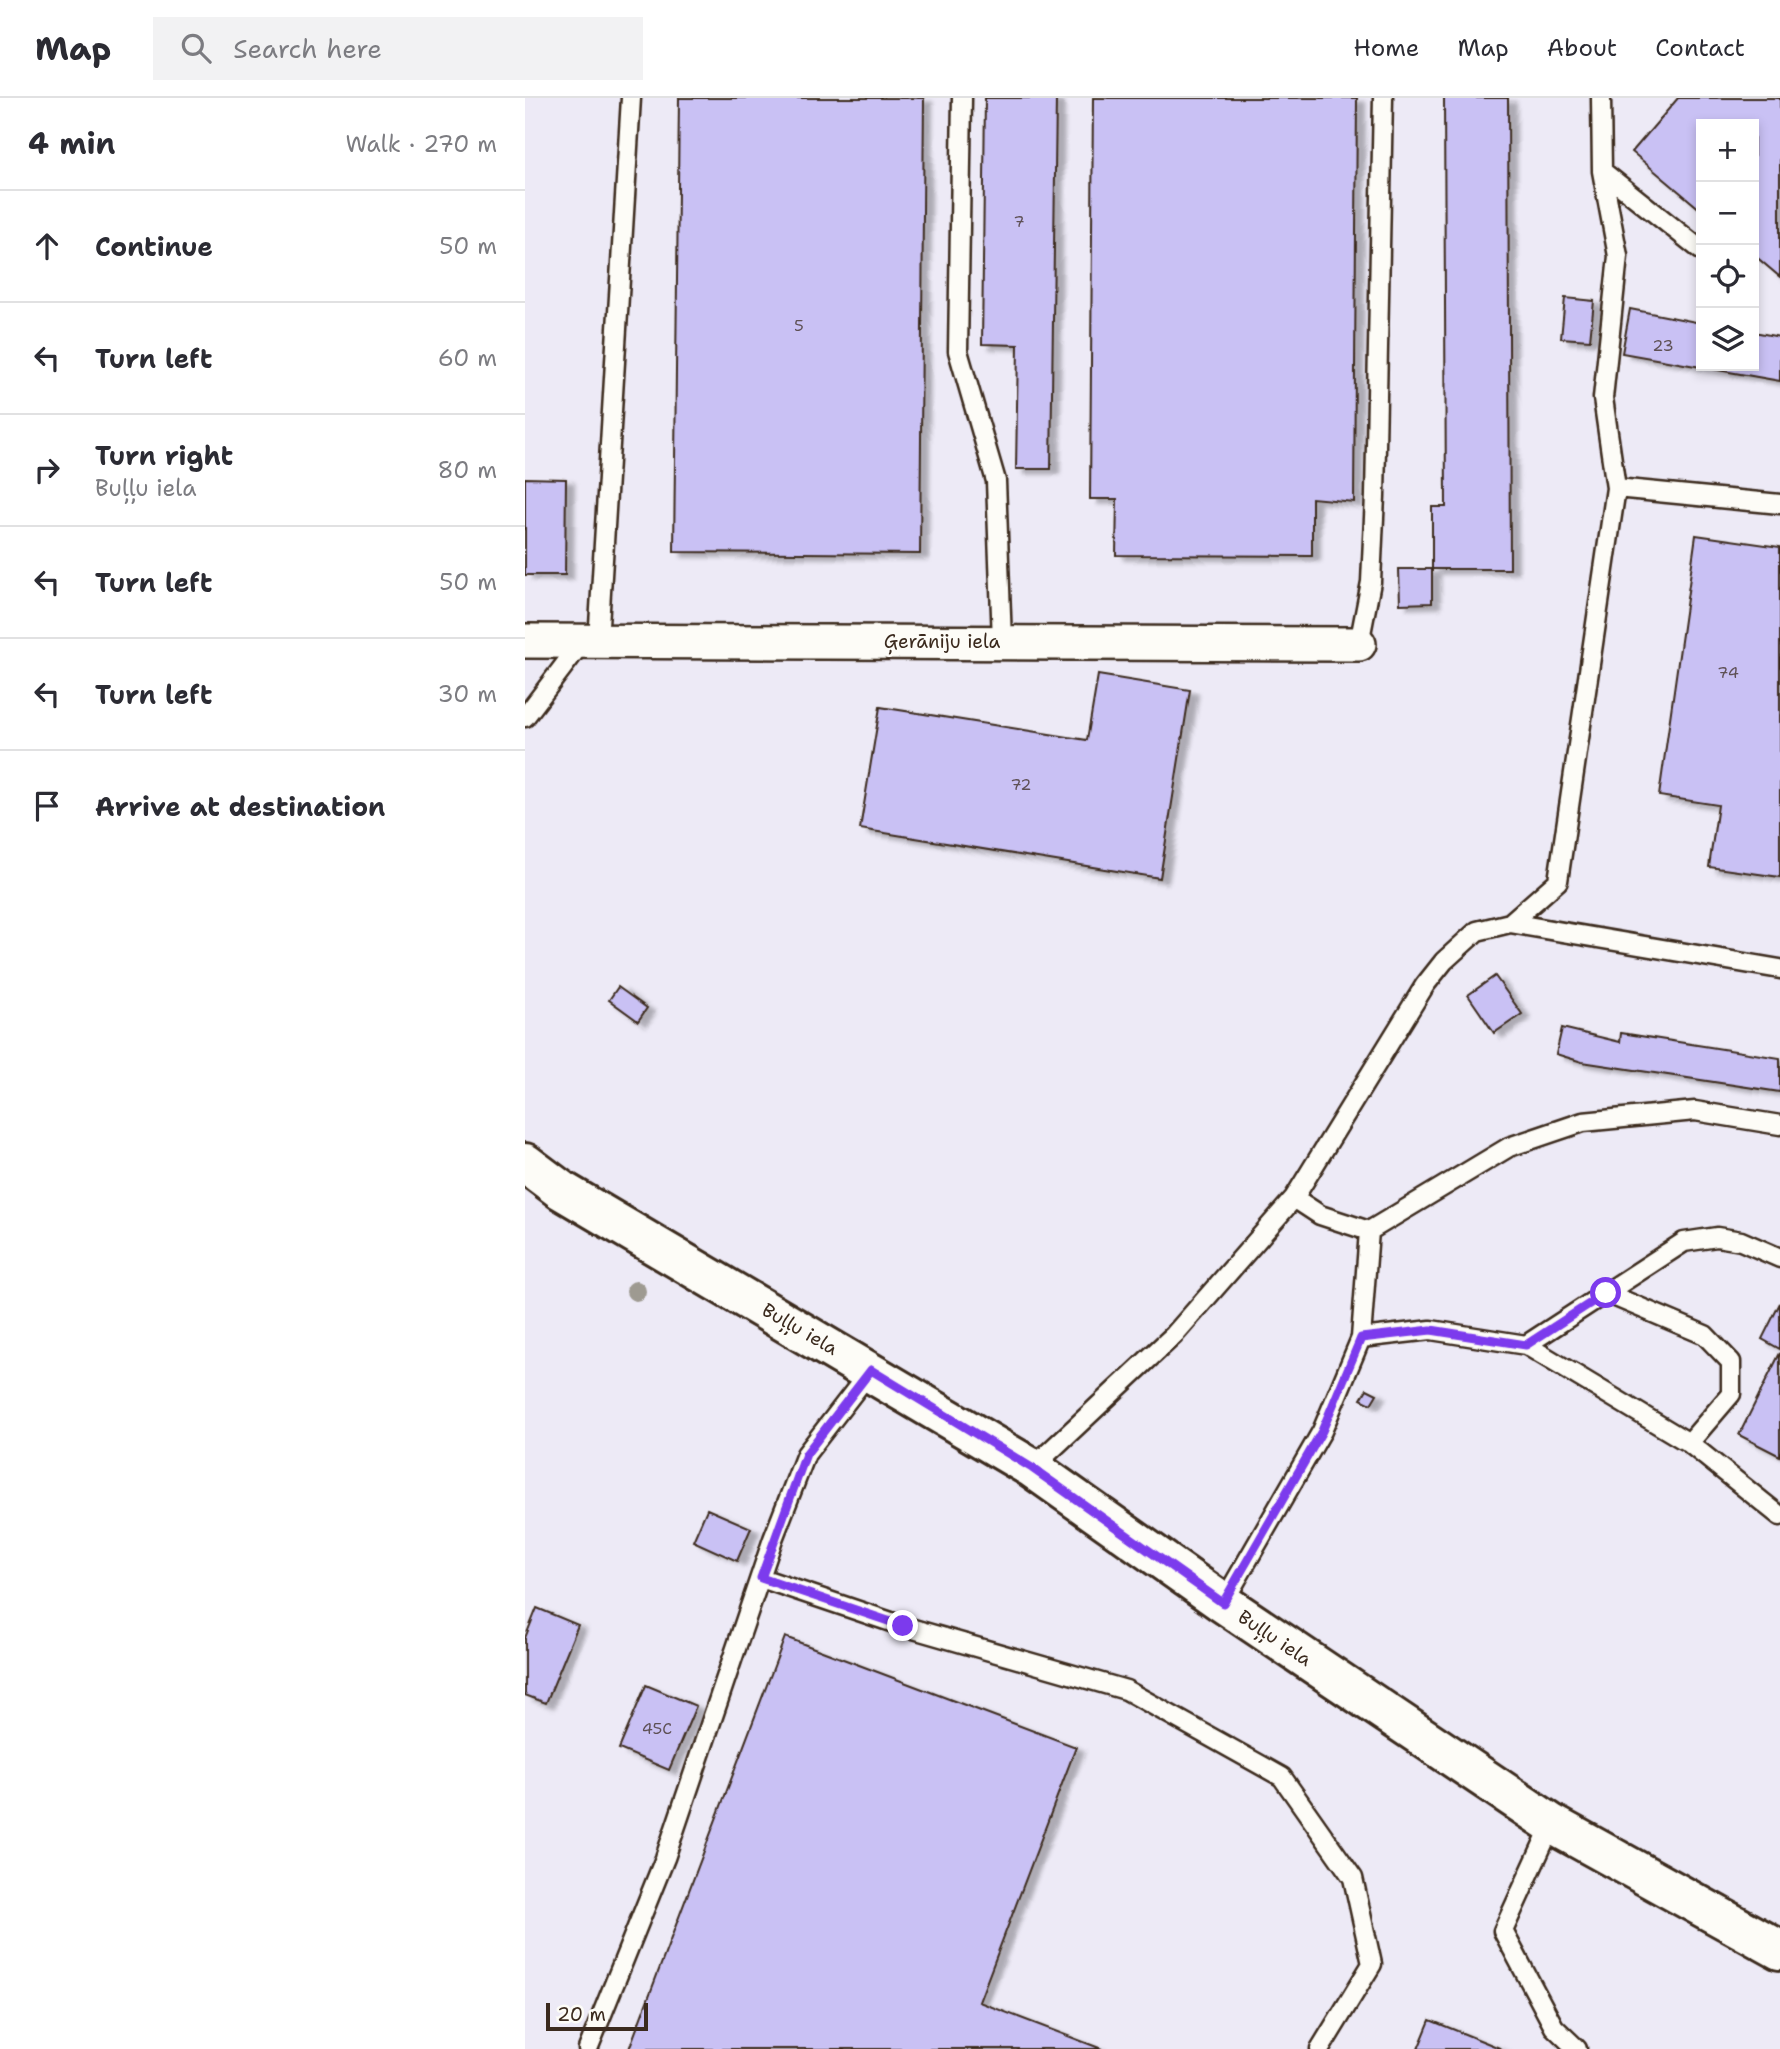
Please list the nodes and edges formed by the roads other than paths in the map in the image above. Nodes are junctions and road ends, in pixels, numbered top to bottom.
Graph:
1 (631, 98) edge
2 (962, 98) edge
3 (1383, 98) edge
4 (1601, 98) edge
5 (1602, 171) junction
6 (1696, 246) edge
7 (1616, 488) junction
8 (1780, 504) edge
9 (525, 641) edge
10 (1002, 641) junction
11 (590, 642) junction
12 (1359, 644) joint
13 (525, 717) edge
14 (1510, 923) junction
15 (1780, 969) edge
16 (1780, 1125) edge
17 (525, 1163) edge
18 (1293, 1198) junction
19 (1369, 1231) junction
20 (1780, 1258) edge
21 (1606, 1293) junction
22 (1361, 1338) junction
23 (1526, 1345) junction
24 (871, 1370) junction
25 (1689, 1443) junction
26 (1032, 1468) junction
27 (1780, 1516) edge
28 (761, 1578) junction
29 (1223, 1603) junction
30 (1552, 1824) junction
31 (1780, 1951) edge
32 (588, 2049) edge
33 (1320, 2049) edge
34 (1577, 2049) edge

1 - 11 lane
2 - 10 lane
3 - 12 lane
4 - 5 lane
5 - 6 lane
5 - 7 lane
7 - 8 lane
7 - 14 lane
9 - 11 street, Ģerāniju iela
10 - 11 street, Ģerāniju iela
10 - 12 street, Ģerāniju iela
11 - 13 lane
14 - 15 lane
14 - 18 lane
16 - 19 lane
17 - 24 street, Buļļu iela
18 - 19 lane
18 - 26 lane
19 - 22 lane
20 - 21 lane
21 - 23 lane
21 - 25 lane
22 - 23 lane
22 - 29 lane
23 - 25 lane
24 - 26 street, Buļļu iela
24 - 28 lane
25 - 27 lane
26 - 29 street, Buļļu iela
28 - 32 lane
28 - 33 lane
29 - 30 street, Buļļu iela
30 - 31 street, Buļļu iela
30 - 34 lane

